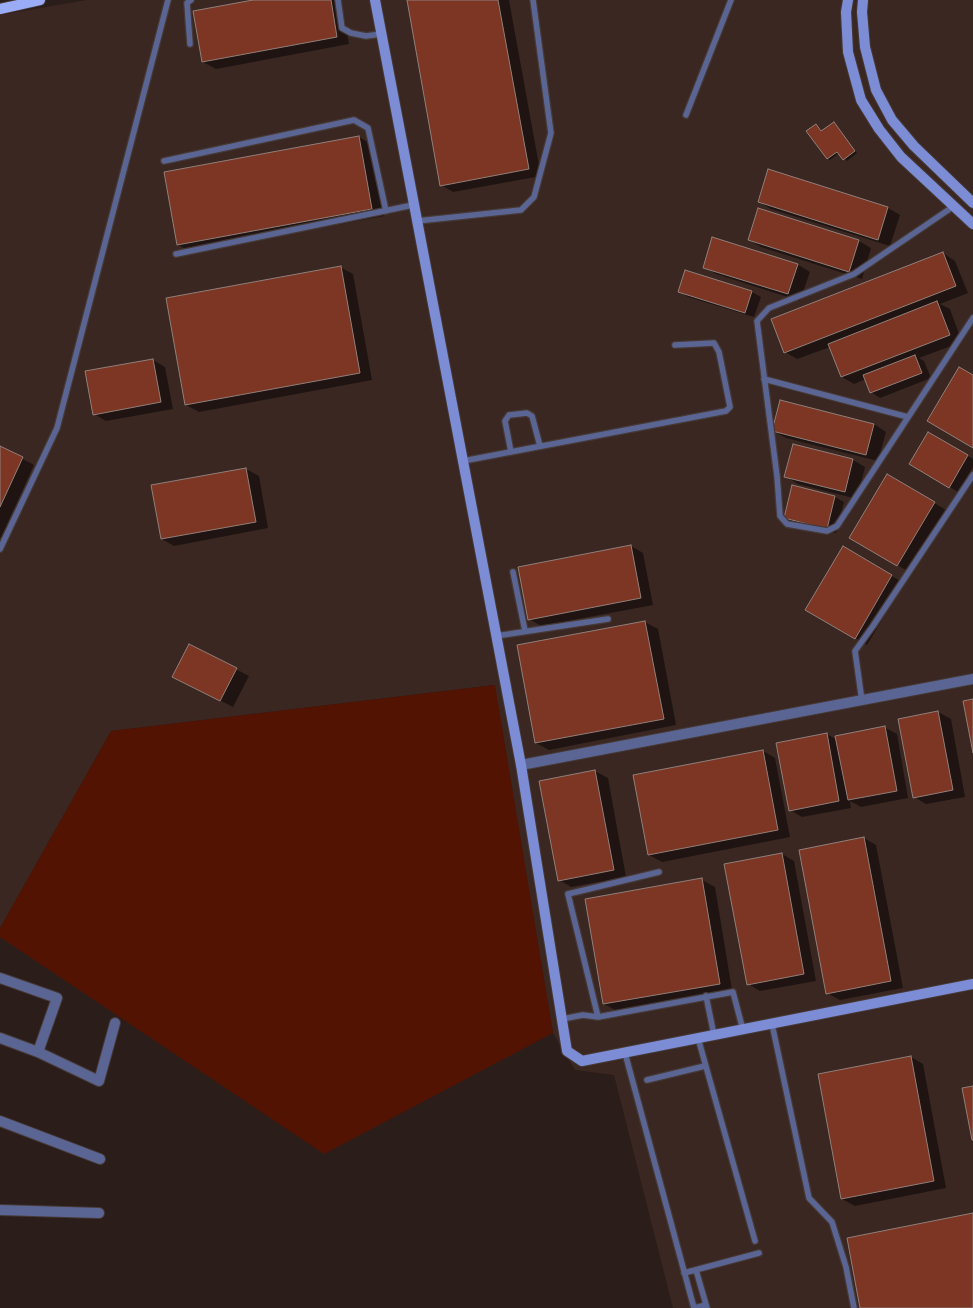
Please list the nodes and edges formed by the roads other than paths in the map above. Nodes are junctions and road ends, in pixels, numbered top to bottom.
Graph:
1 (40, 0) edge
2 (168, 0) edge
3 (191, 0) edge
4 (338, 0) edge
5 (375, 0) edge
6 (534, 0) edge
7 (731, 0) edge
8 (848, 0) edge
9 (863, 0) edge
10 (0, 9) edge
11 (381, 34) junction
12 (190, 44) dead end
13 (686, 115) dead end
14 (914, 146) junction
15 (901, 157) junction
16 (164, 161) dead end
17 (973, 203) edge
18 (414, 205) junction
19 (954, 206) junction
20 (386, 211) junction
21 (417, 221) junction
22 (973, 224) edge
23 (176, 254) dead end
24 (973, 318) edge
25 (675, 346) dead end
26 (764, 379) junction
27 (908, 417) junction
28 (540, 446) junction
29 (511, 452) junction
30 (463, 461) junction
31 (973, 475) edge
32 (0, 549) edge
33 (513, 572) dead end
34 (608, 619) dead end
35 (525, 631) junction
36 (496, 636) junction
37 (973, 679) edge
38 (862, 701) junction
39 (521, 765) junction
40 (659, 872) dead end
41 (0, 978) edge
42 (973, 984) edge
43 (706, 996) junction
44 (598, 1017) junction
45 (562, 1019) junction
46 (115, 1023) dead end
47 (772, 1024) junction
48 (743, 1030) junction
49 (714, 1035) junction
50 (0, 1038) edge
51 (698, 1038) junction
52 (38, 1052) junction
53 (625, 1053) junction
54 (705, 1066) junction
55 (647, 1080) dead end
56 (0, 1121) edge
57 (100, 1159) dead end
58 (0, 1210) edge
59 (100, 1214) dead end
60 (755, 1241) dead end
61 (758, 1253) dead end
62 (696, 1270) junction
63 (684, 1273) junction
64 (706, 1306) edge
65 (694, 1308) edge
66 (854, 1308) edge

1 - 10 main road
2 - 32 lane
3 - 12 lane
4 - 11 lane
5 - 11 street
6 - 21 lane
7 - 13 lane
8 - 15 street
9 - 14 street
11 - 18 street
14 - 15 street
14 - 17 street
15 - 19 street
16 - 20 lane
18 - 20 lane
18 - 21 street
19 - 22 street
19 - 26 lane
20 - 23 lane
21 - 30 street
24 - 27 lane
25 - 28 lane
26 - 27 lane
26 - 27 lane
28 - 29 lane
28 - 29 lane
29 - 30 lane
30 - 36 street
31 - 38 lane
33 - 35 lane
34 - 35 lane
35 - 36 lane
36 - 39 street
37 - 38 street
38 - 39 street
39 - 45 street
40 - 44 lane
41 - 52 street
42 - 47 street
43 - 44 lane
43 - 48 lane
43 - 49 lane
44 - 45 lane
45 - 53 street
46 - 52 street
47 - 48 street
47 - 66 lane
48 - 49 street
49 - 51 street
50 - 52 street
51 - 53 street
51 - 54 lane
53 - 63 lane
54 - 55 lane
54 - 60 lane
56 - 57 street
58 - 59 street
61 - 62 lane
62 - 63 lane
62 - 64 lane
63 - 65 lane
64 - 65 lane

